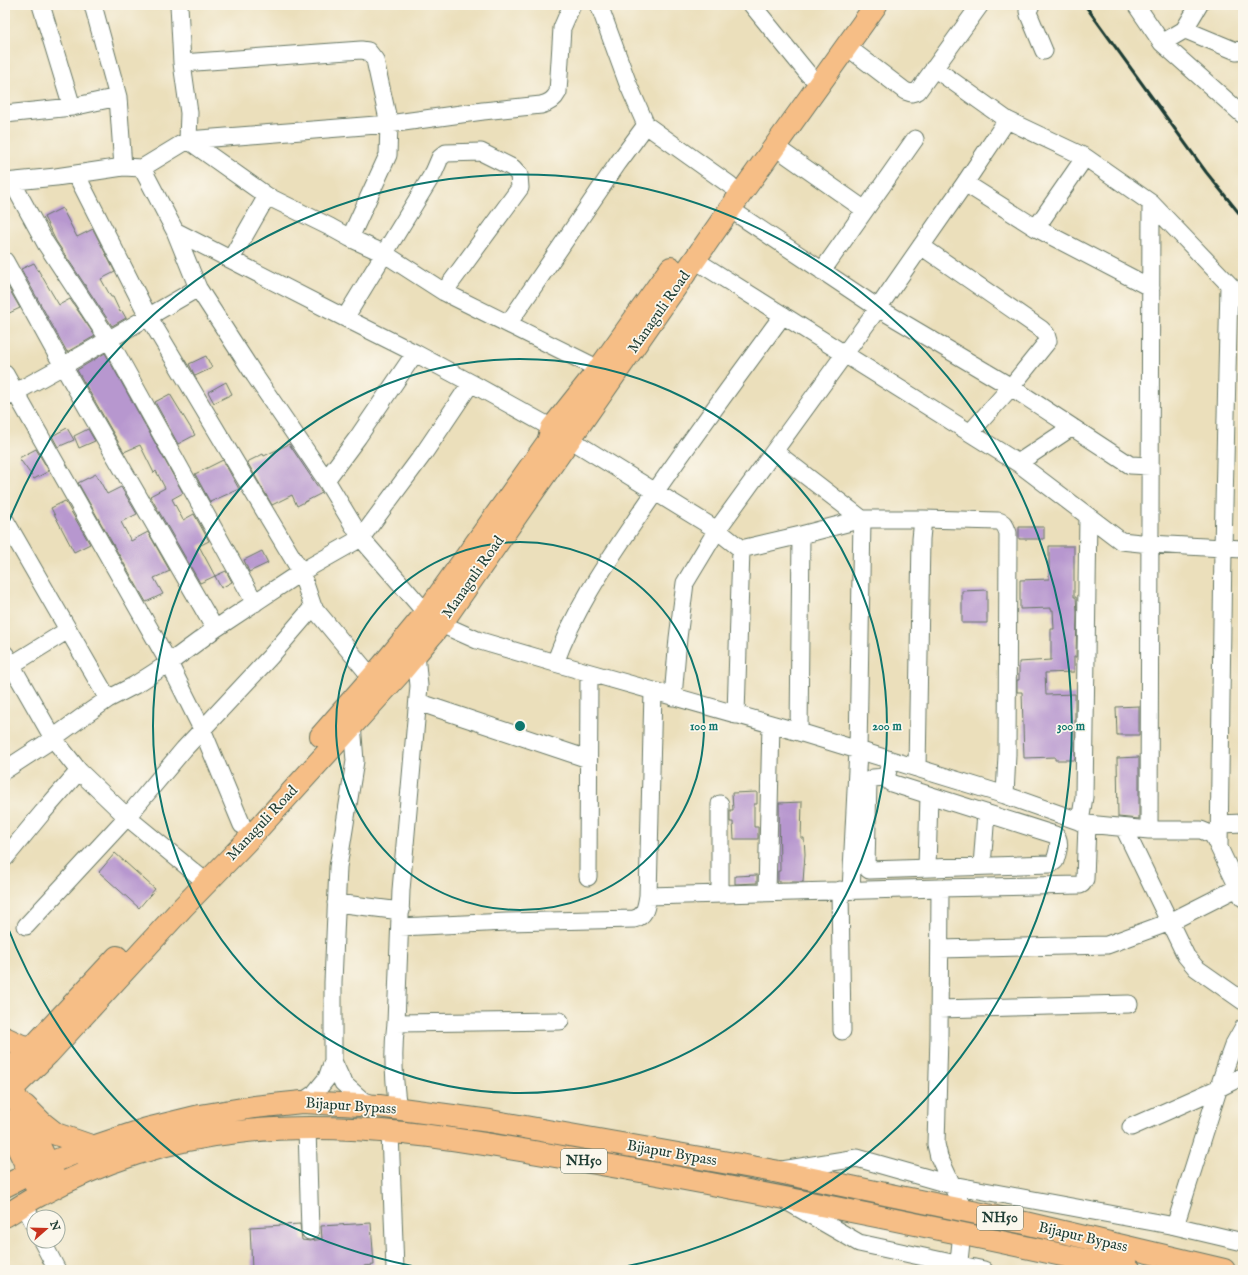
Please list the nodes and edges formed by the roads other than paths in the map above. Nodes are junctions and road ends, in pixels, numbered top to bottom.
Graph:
1 (41, 5) edge
2 (93, 5) edge
3 (179, 5) edge
4 (572, 5) edge
5 (599, 5) edge
6 (753, 5) edge
7 (860, 5) edge
8 (876, 5) edge
9 (980, 5) edge
10 (1032, 5) edge
11 (1136, 5) edge
12 (1199, 5) edge
13 (1184, 30) junction
14 (1162, 42) junction
15 (846, 46) junction
16 (1243, 50) edge
17 (1044, 51) dead end
18 (182, 63) junction
19 (934, 68) junction
20 (809, 75) junction
21 (118, 97) junction
22 (72, 108) junction
23 (5, 114) edge
24 (1243, 115) edge
25 (1007, 120) junction
26 (389, 124) junction
27 (646, 125) junction
28 (915, 139) dead end
29 (188, 140) junction
30 (774, 146) junction
31 (1085, 157) junction
32 (123, 167) junction
33 (142, 168) junction
34 (76, 174) junction
35 (9, 182) edge
36 (965, 183) junction
37 (730, 185) junction
38 (267, 196) junction
39 (1151, 203) junction
40 (730, 209) junction
41 (865, 210) junction
42 (1036, 228) junction
43 (175, 231) junction
44 (350, 238) junction
45 (921, 246) junction
46 (385, 254) junction
47 (231, 259) junction
48 (5, 260) edge
49 (695, 260) junction
50 (822, 271) junction
51 (1229, 285) junction
52 (198, 288) junction
53 (1151, 288) junction
54 (444, 292) junction
55 (1243, 299) edge
56 (878, 308) junction
57 (783, 315) junction
58 (148, 316) junction
59 (345, 318) junction
60 (508, 324) junction
61 (109, 340) junction
62 (415, 353) junction
63 (844, 354) junction
64 (63, 366) junction
65 (599, 369) junction
66 (5, 374) edge
67 (471, 383) junction
68 (1011, 387) junction
69 (10, 395) edge
70 (1072, 427) junction
71 (561, 433) junction
72 (970, 433) junction
73 (775, 452) junction
74 (1018, 463) junction
75 (1150, 466) junction
76 (326, 480) junction
77 (654, 492) junction
78 (1088, 516) junction
79 (862, 519) junction
80 (923, 519) junction
81 (5, 520) edge
82 (717, 530) junction
83 (801, 535) junction
84 (361, 538) junction
85 (1150, 544) junction
86 (1223, 548) junction
87 (741, 549) junction
88 (1243, 549) edge
89 (301, 572) junction
90 (255, 603) junction
91 (313, 606) junction
92 (434, 618) junction
93 (215, 628) junction
94 (68, 630) junction
95 (416, 654) junction
96 (7, 663) edge
97 (555, 663) junction
98 (169, 664) junction
99 (589, 673) junction
100 (372, 678) junction
101 (652, 691) junction
102 (672, 697) junction
103 (108, 699) junction
104 (418, 702) junction
105 (736, 715) junction
106 (352, 724) junction
107 (771, 724) junction
108 (202, 729) junction
109 (800, 732) junction
110 (53, 738) junction
111 (858, 750) junction
112 (588, 759) junction
113 (891, 760) junction
114 (917, 768) junction
115 (5, 770) edge
116 (79, 771) junction
117 (886, 777) junction
118 (929, 795) junction
119 (1005, 795) junction
120 (720, 804) dead end
121 (986, 813) junction
122 (127, 817) junction
123 (1084, 823) junction
124 (1243, 823) edge
125 (1220, 824) junction
126 (242, 825) junction
127 (1124, 828) junction
128 (1149, 830) junction
129 (1219, 847) junction
130 (5, 858) edge
131 (982, 866) junction
132 (927, 868) junction
133 (588, 876) dead end
134 (201, 877) junction
135 (940, 888) junction
136 (846, 890) junction
137 (1241, 891) edge
138 (767, 892) junction
139 (720, 894) junction
140 (648, 896) junction
141 (336, 903) junction
142 (401, 919) junction
143 (1170, 922) junction
144 (26, 926) dead end
145 (940, 949) junction
146 (1243, 1001) edge
147 (1129, 1004) dead end
148 (940, 1009) junction
149 (560, 1021) dead end
150 (396, 1023) junction
151 (1243, 1028) edge
152 (842, 1031) dead end
153 (5, 1038) edge
154 (33, 1047) junction
155 (333, 1061) junction
156 (1243, 1076) edge
157 (8, 1084) edge
158 (1219, 1088) junction
159 (302, 1102) junction
160 (388, 1107) junction
161 (5, 1120) edge
162 (1131, 1126) dead end
163 (307, 1128) junction
164 (390, 1132) junction
165 (15, 1141) junction
166 (94, 1146) junction
167 (39, 1169) junction
168 (774, 1171) junction
169 (6, 1185) edge
170 (952, 1185) junction
171 (41, 1195) junction
172 (778, 1197) junction
173 (38, 1209) edge
174 (964, 1211) junction
175 (5, 1216) edge
176 (1175, 1226) junction
177 (310, 1231) dead end
178 (962, 1233) junction
179 (1243, 1242) edge
180 (46, 1249) edge
181 (958, 1267) edge
182 (57, 1270) edge
183 (395, 1270) edge
184 (984, 1270) edge
185 (1130, 1270) edge
186 (1224, 1270) edge

1 - 22 street
2 - 21 street
3 - 18 street
4 - 26 street
5 - 27 street
6 - 20 street
7 - 20 main road, Managuli Road
8 - 15 main road, Managuli Road
9 - 19 street
10 - 17 street
11 - 14 street
12 - 13 street
13 - 14 street
13 - 16 street
14 - 24 street
15 - 19 street
15 - 30 main road, Managuli Road
18 - 26 street
18 - 29 street
19 - 25 street
20 - 37 main road, Managuli Road
21 - 22 street
21 - 32 street
22 - 23 street
25 - 31 street
25 - 36 street
26 - 29 street
26 - 44 street
27 - 37 street
27 - 60 street
28 - 41 street
29 - 33 street
29 - 38 street
30 - 40 main road, Managuli Road
30 - 41 street
31 - 39 street
31 - 42 street
32 - 33 street
32 - 34 street
33 - 43 street
34 - 35 street
34 - 58 street
35 - 61 street
36 - 42 street
36 - 45 street
37 - 65 main road, Managuli Road
38 - 44 street
38 - 47 street
39 - 51 street
39 - 53 street
40 - 49 main road, Managuli Road
40 - 50 street
41 - 50 street
42 - 53 street
43 - 47 street
43 - 52 street
44 - 46 street
45 - 56 street
45 - 68 street
46 - 54 street
46 - 54 street
46 - 59 street
47 - 59 street
48 - 64 street
49 - 57 street
49 - 71 main road, Managuli Road
50 - 56 street
51 - 55 street
51 - 86 street
52 - 58 street
52 - 76 street
53 - 75 street
54 - 60 street
56 - 63 street
56 - 68 street
57 - 63 street
57 - 77 street
58 - 61 street
58 - 89 street
59 - 62 street
60 - 65 street
61 - 64 street
61 - 90 street
62 - 67 street
62 - 76 street
63 - 72 street
63 - 73 street
64 - 69 street
64 - 93 street
65 - 71 main road, Managuli Road
66 - 69 street
67 - 71 street
67 - 84 street
68 - 70 street
68 - 72 street
69 - 98 street
70 - 74 street
70 - 75 street
71 - 77 street
71 - 92 main road, Managuli Road
72 - 74 street
73 - 79 street
73 - 82 street
74 - 78 street
75 - 85 street
76 - 84 street
77 - 82 street
77 - 97 street
78 - 85 street
78 - 123 street
79 - 80 street
79 - 83 street
79 - 111 street
80 - 114 street
80 - 119 street
81 - 94 street
82 - 87 street
82 - 102 street
83 - 87 street
83 - 109 street
84 - 89 street
84 - 92 street
85 - 86 street
85 - 128 street
86 - 88 street
86 - 125 street
87 - 105 street
89 - 90 street
89 - 91 street
90 - 93 street
91 - 100 street
91 - 108 street
92 - 95 main road, Managuli Road
92 - 97 street
92 - 100 main road, Managuli Road
93 - 98 street
94 - 96 street
94 - 103 street
95 - 104 street
95 - 106 main road, Managuli Road
96 - 110 street
97 - 99 street
98 - 103 street
98 - 108 street
99 - 101 street
99 - 112 street
100 - 126 main road, Managuli Road
101 - 102 street
101 - 140 street
102 - 105 street
103 - 110 street
104 - 112 street
104 - 142 street
105 - 107 street
106 - 134 main road, Managuli Road
106 - 141 street
107 - 109 street
107 - 138 street
108 - 122 street
108 - 126 street
109 - 111 street
110 - 115 street
110 - 116 street
111 - 113 street
111 - 136 street
112 - 133 street
113 - 114 street
113 - 117 street
114 - 119 street
116 - 122 street
116 - 130 street
117 - 118 street
117 - 132 street
118 - 121 street
118 - 132 street
119 - 123 street
120 - 139 street
121 - 131 street
121 - 131 street
122 - 134 street
122 - 144 street
123 - 127 street
123 - 135 street
124 - 125 street
125 - 129 street
126 - 134 main road, Managuli Road
127 - 128 street
127 - 143 street
128 - 129 street
129 - 137 street
131 - 132 street
134 - 154 main road, Managuli Road
134 - 157 main road, Managuli Road
135 - 136 street
135 - 145 street
136 - 138 street
136 - 152 street
137 - 143 street
138 - 139 street
139 - 140 street
140 - 142 street
141 - 142 street
141 - 155 street
142 - 150 street
143 - 145 street
143 - 146 street
145 - 148 street
147 - 148 street
148 - 170 street
149 - 150 street
150 - 160 street
151 - 158 street
153 - 154 main road
154 - 157 main road, Managuli Road
155 - 159 street
155 - 160 street
156 - 158 street
157 - 166 main road
157 - 167 main road
158 - 162 street
158 - 176 street
159 - 160 main road, Bijapur Bypass / NH50
159 - 166 main road, Bijapur Bypass / NH50
160 - 168 main road, Bijapur Bypass / NH50
161 - 165 main road
163 - 164 main road, Bijapur Bypass / NH50
163 - 171 main road, Bijapur Bypass / NH50
163 - 177 street
164 - 172 main road, Bijapur Bypass / NH50
164 - 183 street
165 - 167 main road
165 - 169 main road
166 - 167 main road, Bijapur Bypass / NH50
167 - 169 main road, NH50
167 - 171 main road
168 - 170 street
168 - 174 main road, Bijapur Bypass / NH50
170 - 174 street
170 - 176 street
171 - 173 street
171 - 175 main road, NH50
172 - 178 main road, Bijapur Bypass / NH50
172 - 181 street
174 - 186 main road, Bijapur Bypass / NH50
176 - 179 street
178 - 181 street
178 - 185 main road, Bijapur Bypass / NH50
180 - 182 street
181 - 184 street

